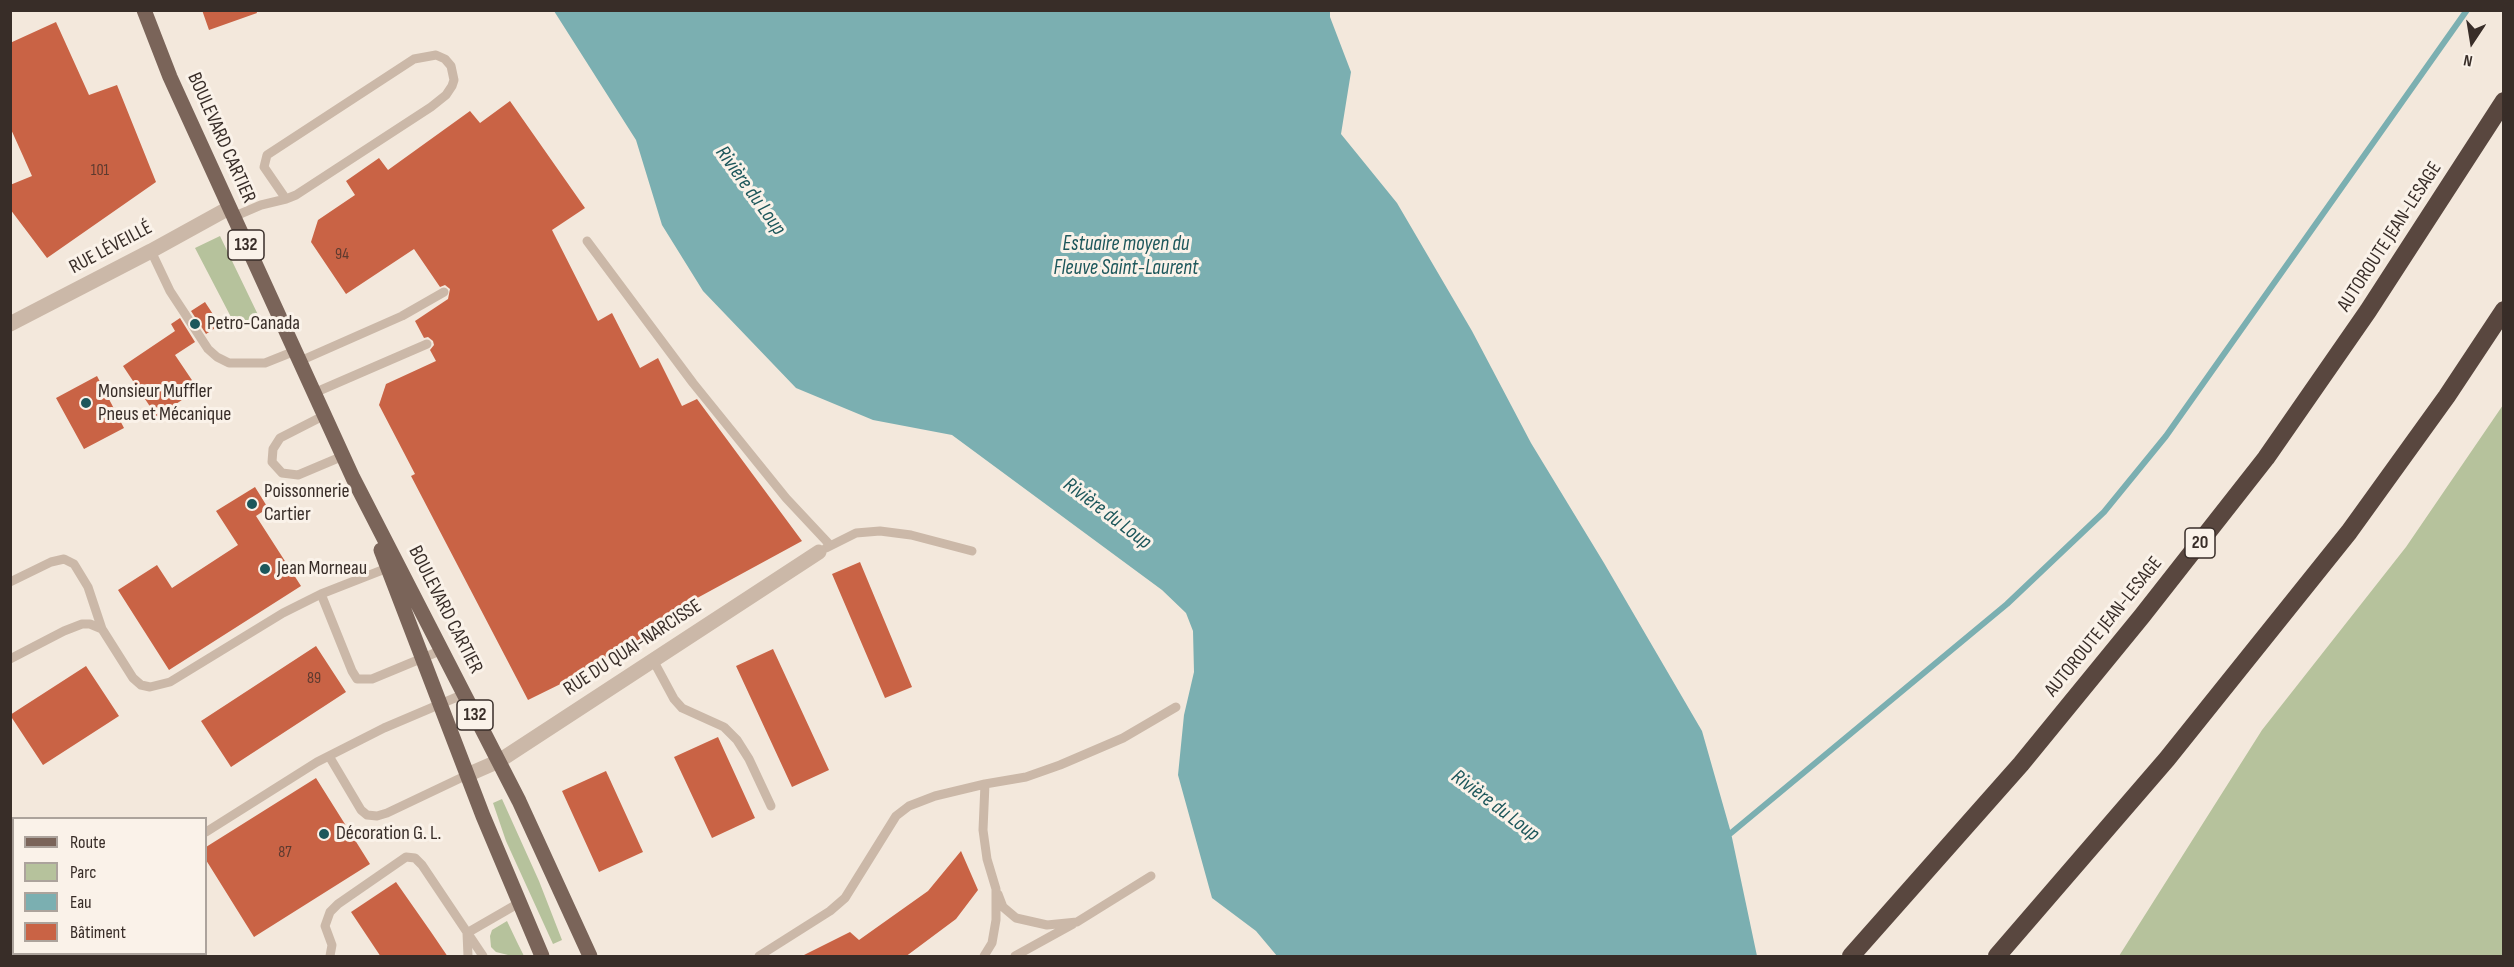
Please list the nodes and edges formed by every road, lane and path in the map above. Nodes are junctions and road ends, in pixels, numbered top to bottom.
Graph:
1 (144, 10) edge
2 (2504, 101) edge
3 (286, 199) junction
4 (231, 213) junction
5 (587, 241) dead end
6 (151, 251) junction
7 (444, 292) dead end
8 (2504, 309) edge
9 (10, 324) edge
10 (427, 344) dead end
11 (297, 356) junction
12 (314, 393) junction
13 (325, 415) junction
14 (344, 456) junction
15 (825, 548) junction
16 (972, 551) dead end
17 (393, 566) junction
18 (10, 582) edge
19 (321, 594) junction
20 (102, 629) junction
21 (442, 650) junction
22 (10, 659) edge
23 (422, 659) junction
24 (653, 660) junction
25 (464, 694) junction
26 (440, 704) junction
27 (1176, 707) dead end
28 (329, 756) junction
29 (499, 761) junction
30 (467, 775) junction
31 (985, 784) junction
32 (771, 806) dead end
33 (207, 831) edge
34 (1151, 876) dead end
35 (996, 889) junction
36 (519, 903) junction
37 (1077, 922) junction
38 (467, 933) junction
39 (1853, 954) edge
40 (330, 957) edge
41 (468, 957) edge
42 (483, 957) edge
43 (542, 957) edge
44 (590, 957) edge
45 (759, 957) edge
46 (984, 957) edge
47 (1016, 957) edge
48 (1997, 957) edge

1 - 4 main road, BOULEVARD CARTIER / 132
2 - 39 highway, AUTOROUTE JEAN-LESAGE / 20
3 - 3 lane
3 - 4 lane
4 - 6 street, RUE LÉVEILLÉ
4 - 11 main road, BOULEVARD CARTIER / 132
5 - 15 lane
6 - 9 street, RUE LÉVEILLÉ
6 - 11 lane
7 - 11 lane
8 - 48 highway
10 - 12 lane
11 - 12 main road, BOULEVARD CARTIER / 132
12 - 13 main road, BOULEVARD CARTIER / 132
13 - 14 main road, BOULEVARD CARTIER / 132
13 - 14 lane
14 - 17 main road, BOULEVARD CARTIER / 132
15 - 16 lane
15 - 24 street, RUE DU QUAI-NARCISSE
17 - 19 lane
17 - 21 main road, BOULEVARD CARTIER / 132
17 - 23 main road, BOULEVARD CARTIER / 132
18 - 20 lane
19 - 20 lane
19 - 23 lane
20 - 22 lane
21 - 23 lane
21 - 25 main road, BOULEVARD CARTIER / 132
23 - 26 main road, BOULEVARD CARTIER / 132
24 - 29 street, RUE DU QUAI-NARCISSE
24 - 32 lane
25 - 26 lane
25 - 29 main road, BOULEVARD CARTIER / 132
26 - 28 lane
26 - 30 main road, BOULEVARD CARTIER / 132
27 - 31 lane
28 - 30 lane
28 - 33 lane
29 - 30 street, RUE DU QUAI-NARCISSE
29 - 44 main road, BOULEVARD CARTIER / 132
30 - 36 main road, BOULEVARD CARTIER / 132
31 - 35 lane
31 - 45 lane
34 - 37 lane
35 - 37 lane
35 - 46 lane
36 - 38 lane
36 - 43 main road, BOULEVARD CARTIER / 132
37 - 47 lane
38 - 40 lane
38 - 41 lane
38 - 42 lane

